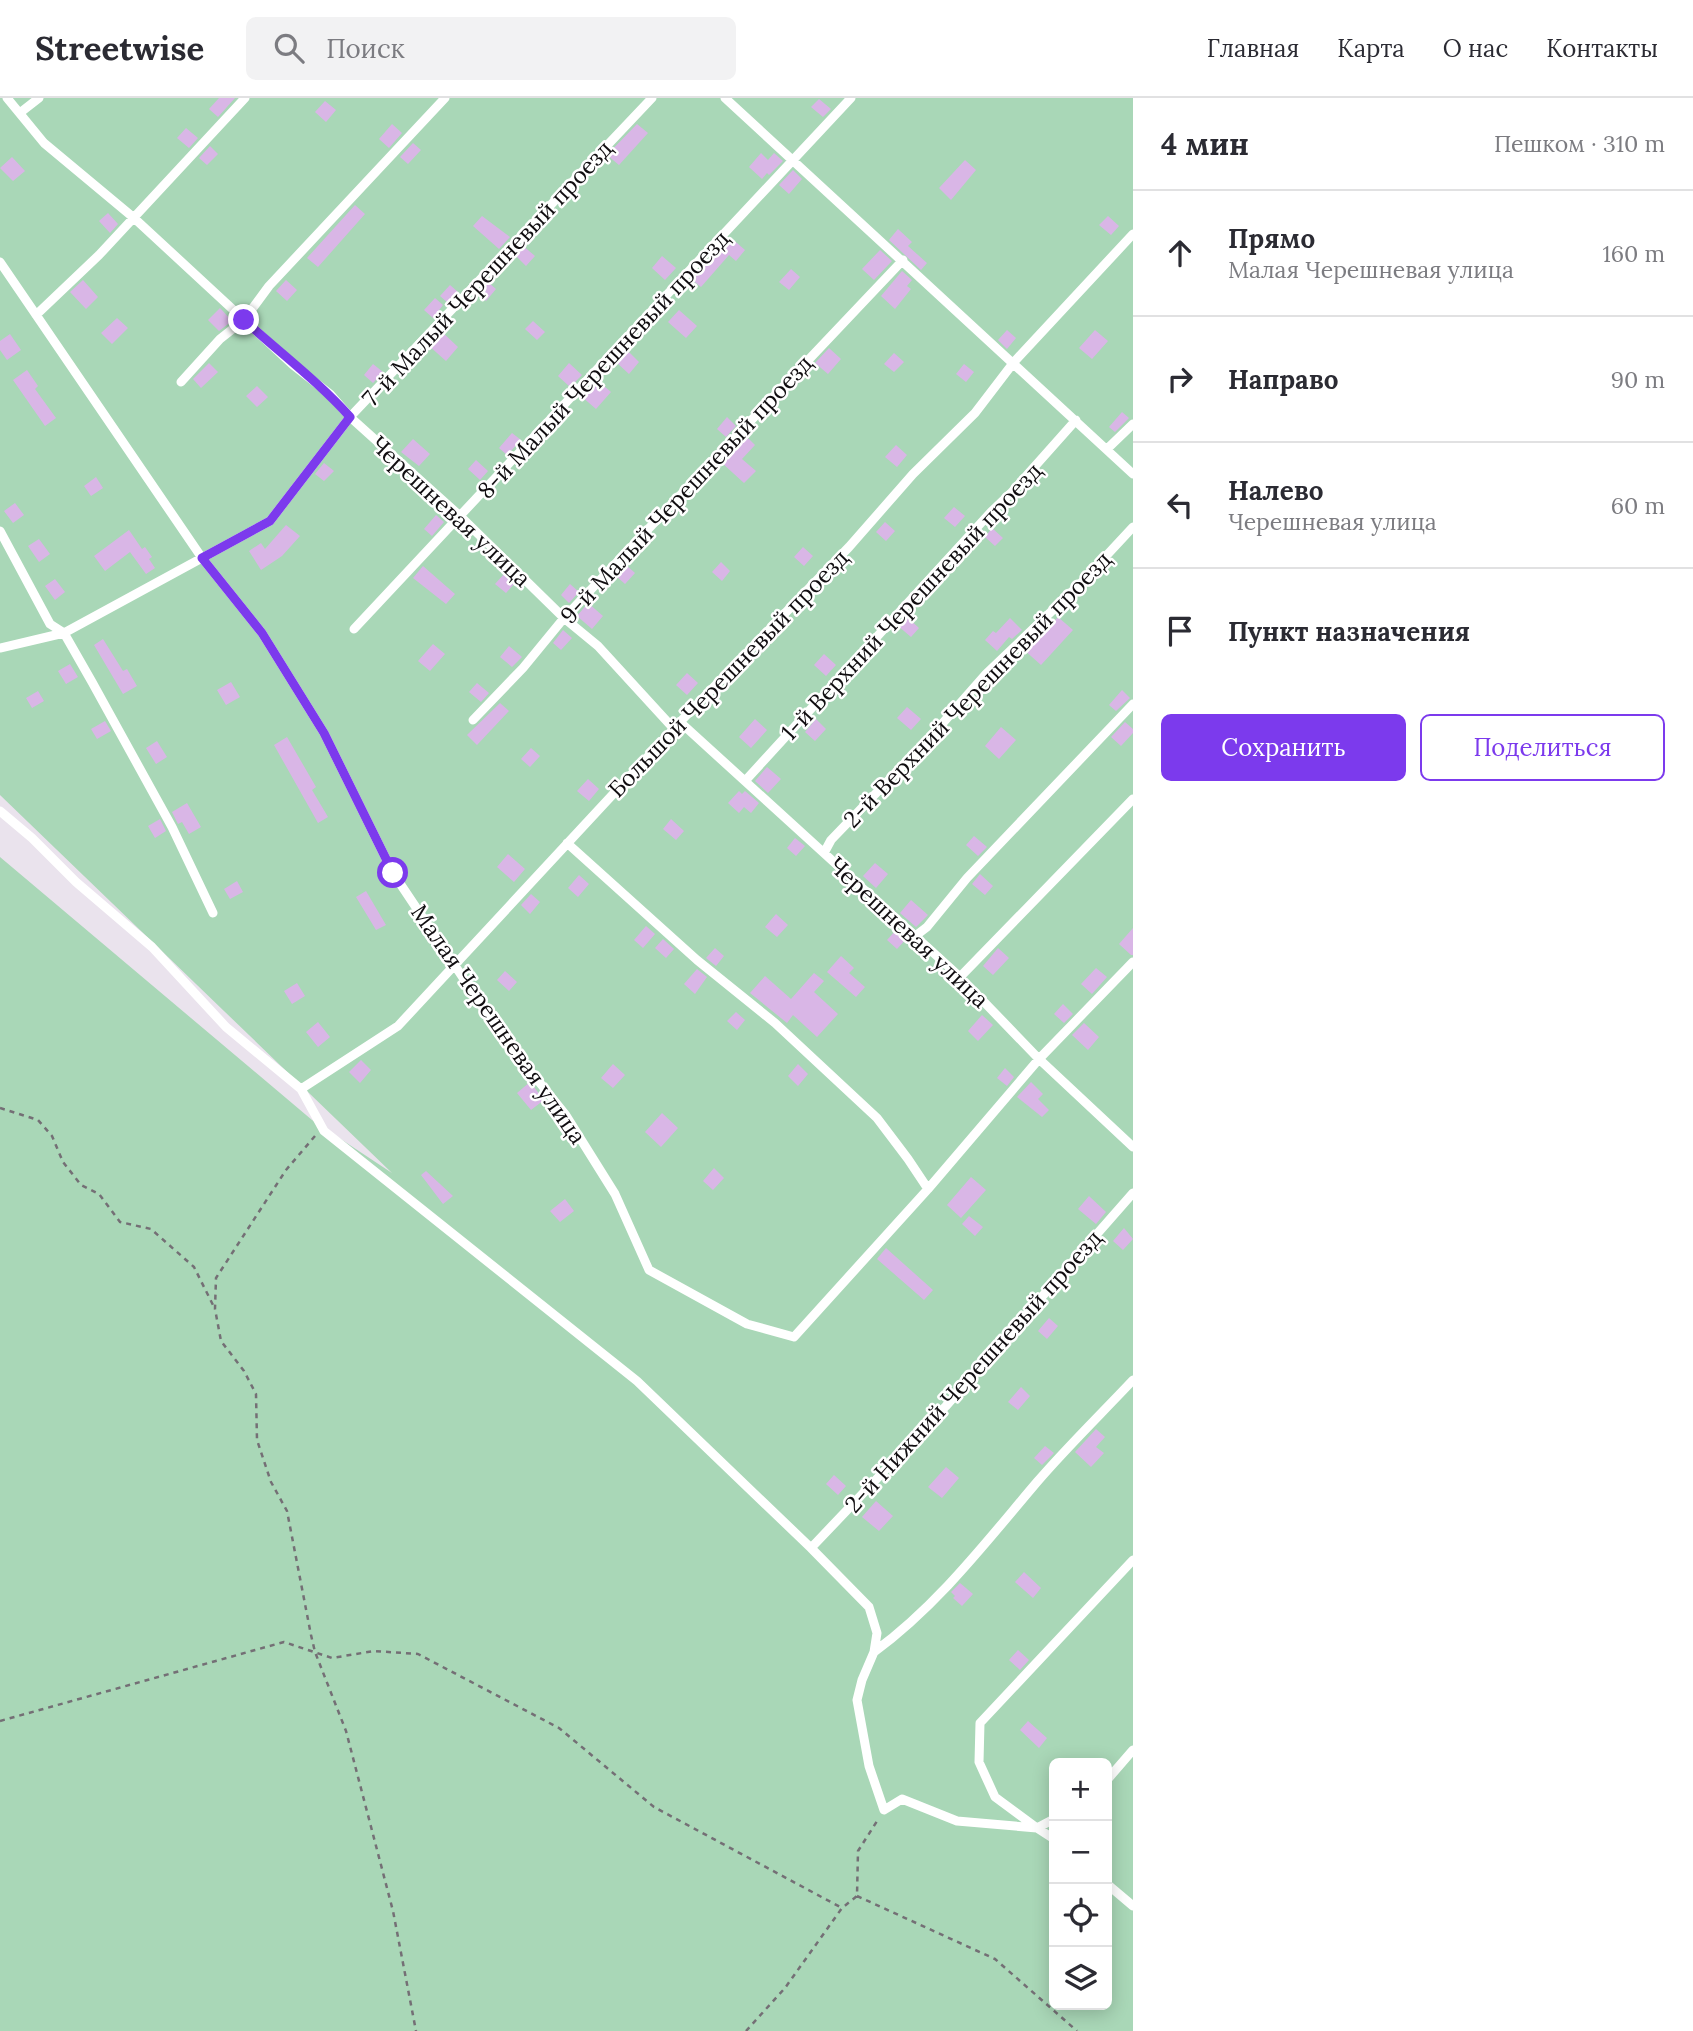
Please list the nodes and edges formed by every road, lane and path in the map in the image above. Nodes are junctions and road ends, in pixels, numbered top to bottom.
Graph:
1 (7, 98) edge
2 (39, 98) edge
3 (245, 98) edge
4 (445, 98) edge
5 (652, 98) edge
6 (725, 98) edge
7 (851, 98) edge
8 (21, 112) junction
9 (793, 160) junction
10 (134, 218) junction
11 (1133, 233) edge
12 (903, 260) junction
13 (0, 262) edge
14 (36, 315) junction
15 (244, 320) junction
16 (1014, 362) junction
17 (181, 382) dead end
18 (350, 417) junction
19 (1076, 420) junction
20 (1133, 424) edge
21 (1107, 449) junction
22 (1133, 474) edge
23 (460, 516) junction
24 (1133, 527) edge
25 (0, 531) edge
26 (202, 558) junction
27 (564, 618) junction
28 (354, 629) dead end
29 (64, 633) junction
30 (0, 648) edge
31 (1133, 704) edge
32 (472, 720) dead end
33 (677, 726) junction
34 (745, 781) junction
35 (1133, 799) edge
36 (0, 811) edge
37 (567, 843) junction
38 (824, 853) junction
39 (213, 913) dead end
40 (914, 937) junction
41 (1133, 962) edge
42 (455, 964) junction
43 (960, 977) junction
44 (1039, 1059) junction
45 (302, 1088) junction
46 (0, 1108) edge
47 (324, 1131) junction
48 (1133, 1147) edge
49 (928, 1189) junction
50 (1133, 1193) edge
51 (215, 1309) junction
52 (1133, 1380) edge
53 (811, 1548) junction
54 (1133, 1560) edge
55 (315, 1652) junction
56 (874, 1652) junction
57 (0, 1721) edge
58 (1133, 1750) edge
59 (1112, 1774) edge
60 (884, 1810) junction
61 (1050, 1821) edge
62 (1037, 1828) junction
63 (1049, 1836) edge
64 (1112, 1888) edge
65 (857, 1896) junction
66 (1133, 1906) edge
67 (842, 1908) junction
68 (416, 2031) edge
69 (746, 2031) edge
70 (1077, 2031) edge

1 - 8 lane, Черешневая улица
2 - 8 lane
3 - 10 lane
4 - 15 lane
5 - 18 lane, 7-й Малый Черешневый проезд
6 - 9 lane
7 - 9 lane, 8-й Малый Черешневый проезд
8 - 10 lane, Черешневая улица
9 - 12 lane
9 - 23 lane, 8-й Малый Черешневый проезд
10 - 14 lane
10 - 15 lane, Черешневая улица
11 - 16 lane, Большой Черешневый проезд
12 - 16 lane
12 - 27 lane, 9-й Малый Черешневый проезд
13 - 14 lane, Малая Черешневая улица
14 - 26 lane, Малая Черешневая улица
15 - 17 lane
15 - 18 lane, Черешневая улица
16 - 19 lane
16 - 33 lane, Большой Черешневый проезд
18 - 23 lane, Черешневая улица
18 - 26 lane, 7-й Малый Черешневый проезд
19 - 21 lane
19 - 34 lane, 1-й Верхний Черешневый проезд
20 - 21 lane
21 - 22 lane
23 - 27 lane, Черешневая улица
23 - 28 lane, 8-й Малый Черешневый проезд
24 - 38 lane, 2-й Верхний Черешневый проезд
25 - 29 lane
26 - 29 lane, 7-й Малый Черешневый проезд
26 - 42 lane, Малая Черешневая улица
27 - 32 lane, 9-й Малый Черешневый проезд
27 - 33 lane, Черешневая улица
29 - 30 lane, 7-й Малый Черешневый проезд
29 - 39 lane
31 - 40 lane
33 - 34 lane, Черешневая улица
33 - 37 lane, Большой Черешневый проезд
34 - 38 lane, Черешневая улица
35 - 43 lane
36 - 45 lane
37 - 42 lane, Большой Черешневый проезд
37 - 49 lane
38 - 40 lane, Черешневая улица
40 - 43 lane, Черешневая улица
41 - 44 lane
42 - 45 lane, Большой Черешневый проезд
42 - 49 lane, Малая Черешневая улица
43 - 44 lane, Черешневая улица
44 - 48 lane, Черешневая улица
44 - 49 lane
45 - 47 lane
46 - 51 path
47 - 51 path
47 - 53 lane
50 - 53 lane, 2-й Нижний Черешневый проезд
51 - 55 path
52 - 56 lane
53 - 56 lane
54 - 62 lane
55 - 57 path
55 - 67 path
55 - 68 path
56 - 60 lane
58 - 59 lane
60 - 62 lane
60 - 65 path
61 - 62 lane
62 - 63 lane
64 - 66 lane
65 - 67 path
65 - 70 path
67 - 69 path

